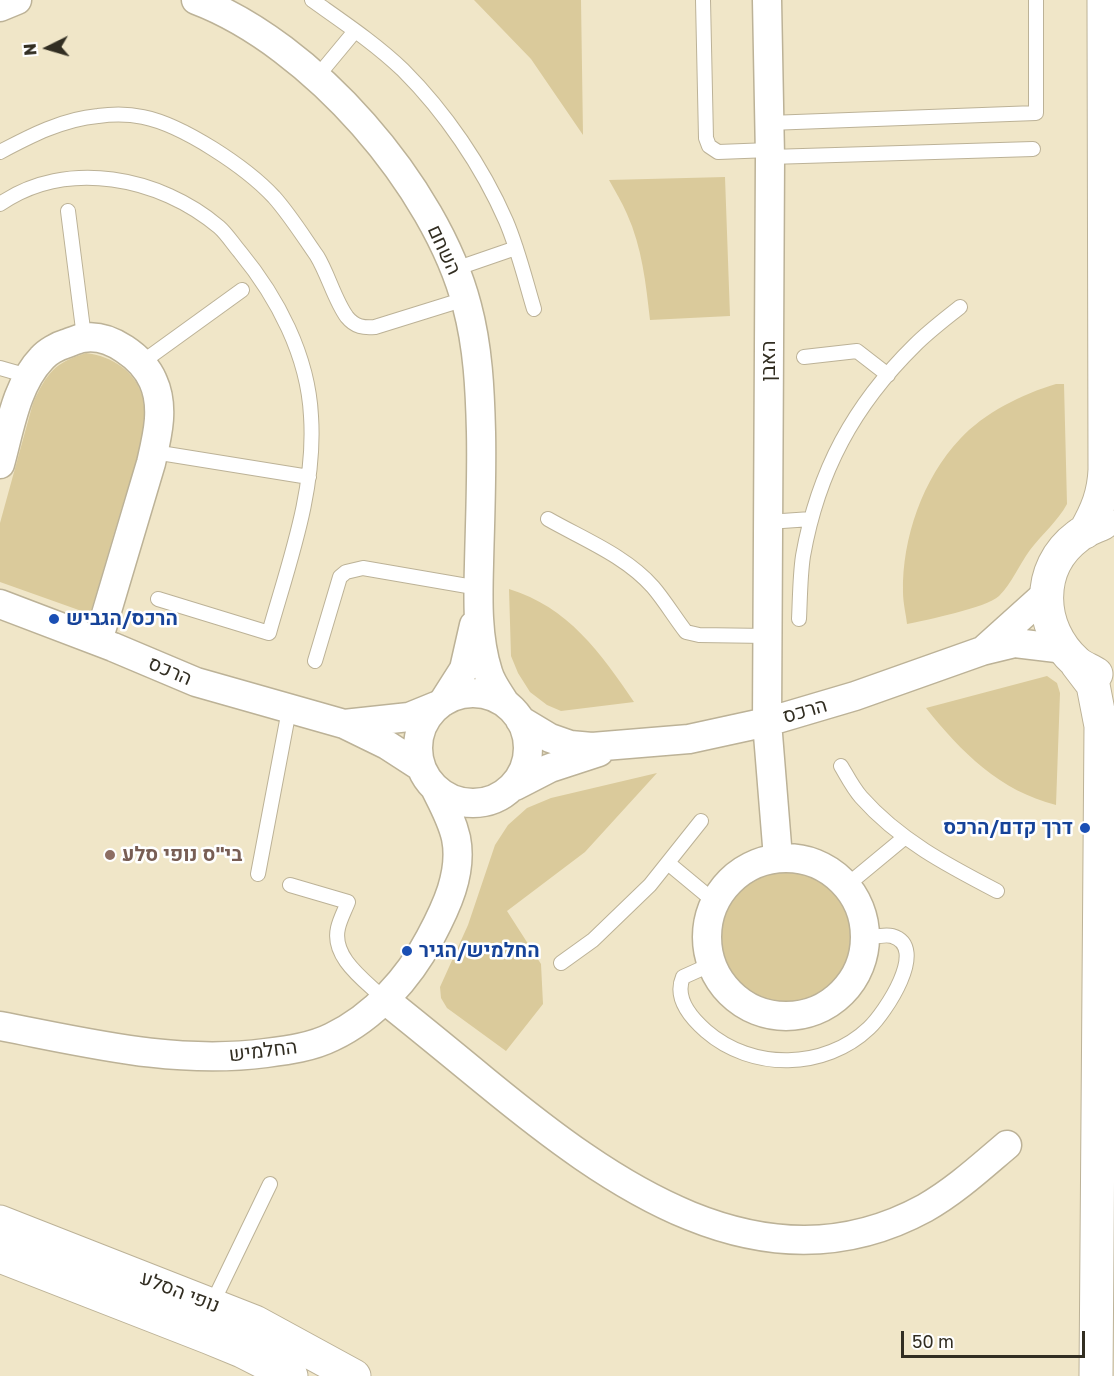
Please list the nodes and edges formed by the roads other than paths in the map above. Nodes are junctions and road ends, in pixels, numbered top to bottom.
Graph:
1 (17, 0) edge
2 (198, 0) edge
3 (312, 0) edge
4 (703, 0) edge
5 (767, 0) edge
6 (1036, 0) edge
7 (1104, 0) edge
8 (0, 7) edge
9 (355, 31) junction
10 (316, 78) junction
11 (770, 143) junction
12 (1033, 149) dead end
13 (0, 152) edge
14 (0, 204) edge
15 (68, 212) dead end
16 (516, 248) junction
17 (455, 268) junction
18 (242, 290) dead end
19 (465, 299) junction
20 (960, 307) dead end
21 (534, 309) dead end
22 (84, 337) junction
23 (804, 357) dead end
24 (141, 363) junction
25 (0, 368) edge
26 (888, 375) junction
27 (28, 376) junction
28 (154, 452) junction
29 (0, 464) edge
30 (309, 477) junction
31 (548, 519) dead end
32 (811, 519) junction
33 (768, 522) junction
34 (1099, 527) edge
35 (1046, 594) junction
36 (479, 597) junction
37 (158, 599) dead end
38 (0, 604) edge
39 (799, 620) dead end
40 (767, 636) junction
41 (98, 641) junction
42 (982, 651) junction
43 (1071, 657) junction
44 (315, 661) dead end
45 (1114, 678) edge
46 (440, 704) junction
47 (289, 710) junction
48 (513, 712) junction
49 (767, 722) junction
50 (344, 724) junction
51 (621, 745) junction
52 (841, 766) dead end
53 (428, 778) junction
54 (507, 792) junction
55 (701, 821) dead end
56 (904, 838) junction
57 (778, 858) junction
58 (668, 863) junction
59 (258, 874) dead end
60 (290, 885) dead end
61 (846, 886) junction
62 (451, 890) junction
63 (997, 891) dead end
64 (715, 902) junction
65 (865, 938) junction
66 (561, 963) dead end
67 (712, 964) junction
68 (384, 999) junction
69 (0, 1026) edge
70 (1007, 1145) dead end
71 (270, 1184) dead end
72 (0, 1222) edge
73 (0, 1256) edge
74 (212, 1304) junction
75 (291, 1376) edge
76 (354, 1376) edge
77 (1096, 1376) edge

1 - 8 street
2 - 10 street, השחם
3 - 9 lane
4 - 11 lane
5 - 11 street, האבן
6 - 11 lane
7 - 34 main road
9 - 10 lane
9 - 16 lane
10 - 17 street, השחם
11 - 12 lane
11 - 33 street, האבן
13 - 19 lane
14 - 30 lane
15 - 22 lane
16 - 17 lane
16 - 21 lane
17 - 19 street, השחם
18 - 24 lane
19 - 36 street, השחם
20 - 26 lane
22 - 24 street
22 - 27 street
23 - 26 lane
24 - 28 street
25 - 27 lane
26 - 32 lane
27 - 29 street
28 - 30 lane
28 - 41 street
30 - 37 lane
31 - 40 lane
32 - 33 lane
32 - 39 lane
33 - 40 street, האבן
34 - 35 main road
35 - 42 street, הרכס
35 - 43 main road
36 - 44 lane
36 - 46 street, השחם
36 - 48 street, השחם
38 - 41 street, הרכס
40 - 49 street, האבן
41 - 47 street, הרכס
42 - 43 street, הרכס
42 - 49 street, הרכס
43 - 45 main road
43 - 77 main road
46 - 48 street
46 - 50 street, הרכס
46 - 53 street
47 - 50 street, הרכס
47 - 59 lane
48 - 51 street, הרכס
48 - 54 street
49 - 51 street, הרכס
49 - 57 street, האבן
50 - 53 street, הרכס
51 - 54 street, הרכס
52 - 56 lane
53 - 54 street
53 - 62 street, החלמיש
54 - 62 street, החלמיש
55 - 58 lane
56 - 61 lane
56 - 63 lane
57 - 61 street
57 - 64 street
58 - 64 lane
58 - 66 lane
60 - 68 lane
61 - 65 street
62 - 68 street, החלמיש
64 - 67 street
65 - 67 street
65 - 67 lane
68 - 69 street, החלמיש
68 - 70 street
71 - 74 lane
72 - 74 main road, נופי הסלע
73 - 75 main road, נופי הסלע
74 - 76 main road, נופי הסלע

